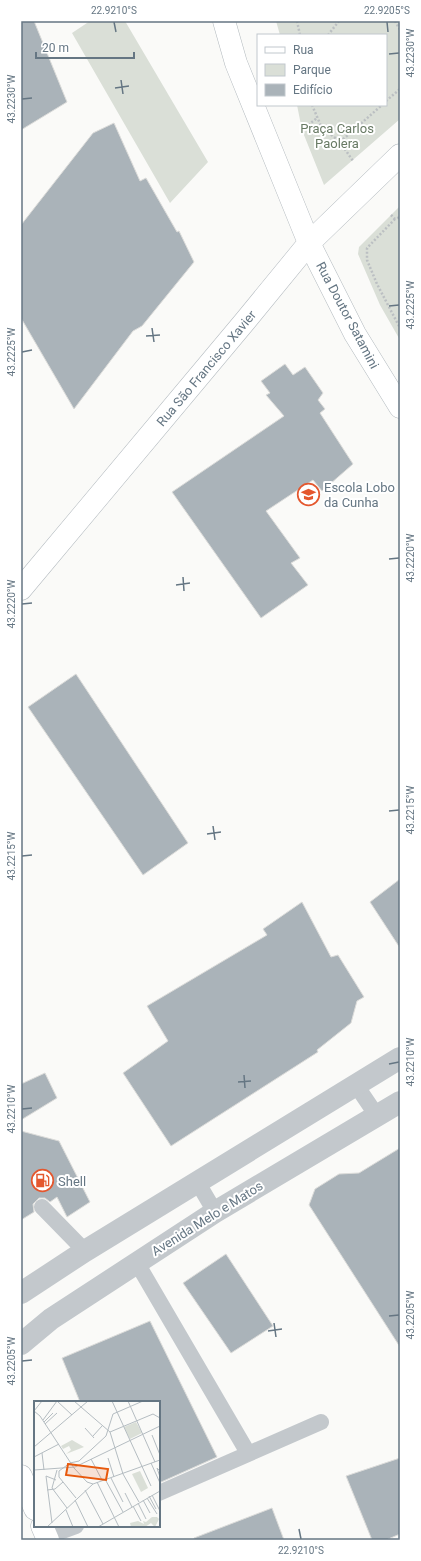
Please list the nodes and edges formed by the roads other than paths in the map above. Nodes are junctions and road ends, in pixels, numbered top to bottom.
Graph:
1 (224, 21) edge
2 (400, 156) edge
3 (309, 242) junction
4 (400, 407) edge
5 (21, 589) edge
6 (400, 1058) edge
7 (356, 1085) junction
8 (400, 1102) edge
9 (377, 1116) junction
10 (198, 1183) junction
11 (42, 1207) dead end
12 (215, 1212) junction
13 (85, 1252) junction
14 (137, 1263) junction
15 (21, 1293) edge
16 (21, 1344) edge
17 (321, 1422) dead end
18 (248, 1453) junction
19 (21, 1476) edge
20 (160, 1492) edge
21 (29, 1505) edge
22 (72, 1527) edge
23 (45, 1534) edge

1 - 3 main road, Rua Doutor Satamini
2 - 3 main road, Rua São Francisco Xavier
3 - 4 main road, Rua Doutor Satamini
3 - 5 main road, Rua São Francisco Xavier
6 - 7 street
7 - 9 lane
7 - 10 street
8 - 9 street, Avenida Melo e Matos
9 - 12 street, Avenida Melo e Matos
10 - 12 lane
10 - 13 street
11 - 13 lane
12 - 14 street, Avenida Melo e Matos
13 - 15 street
14 - 16 street, Avenida Melo e Matos
14 - 18 lane
17 - 18 lane
18 - 20 lane
19 - 21 main road
22 - 23 lane

